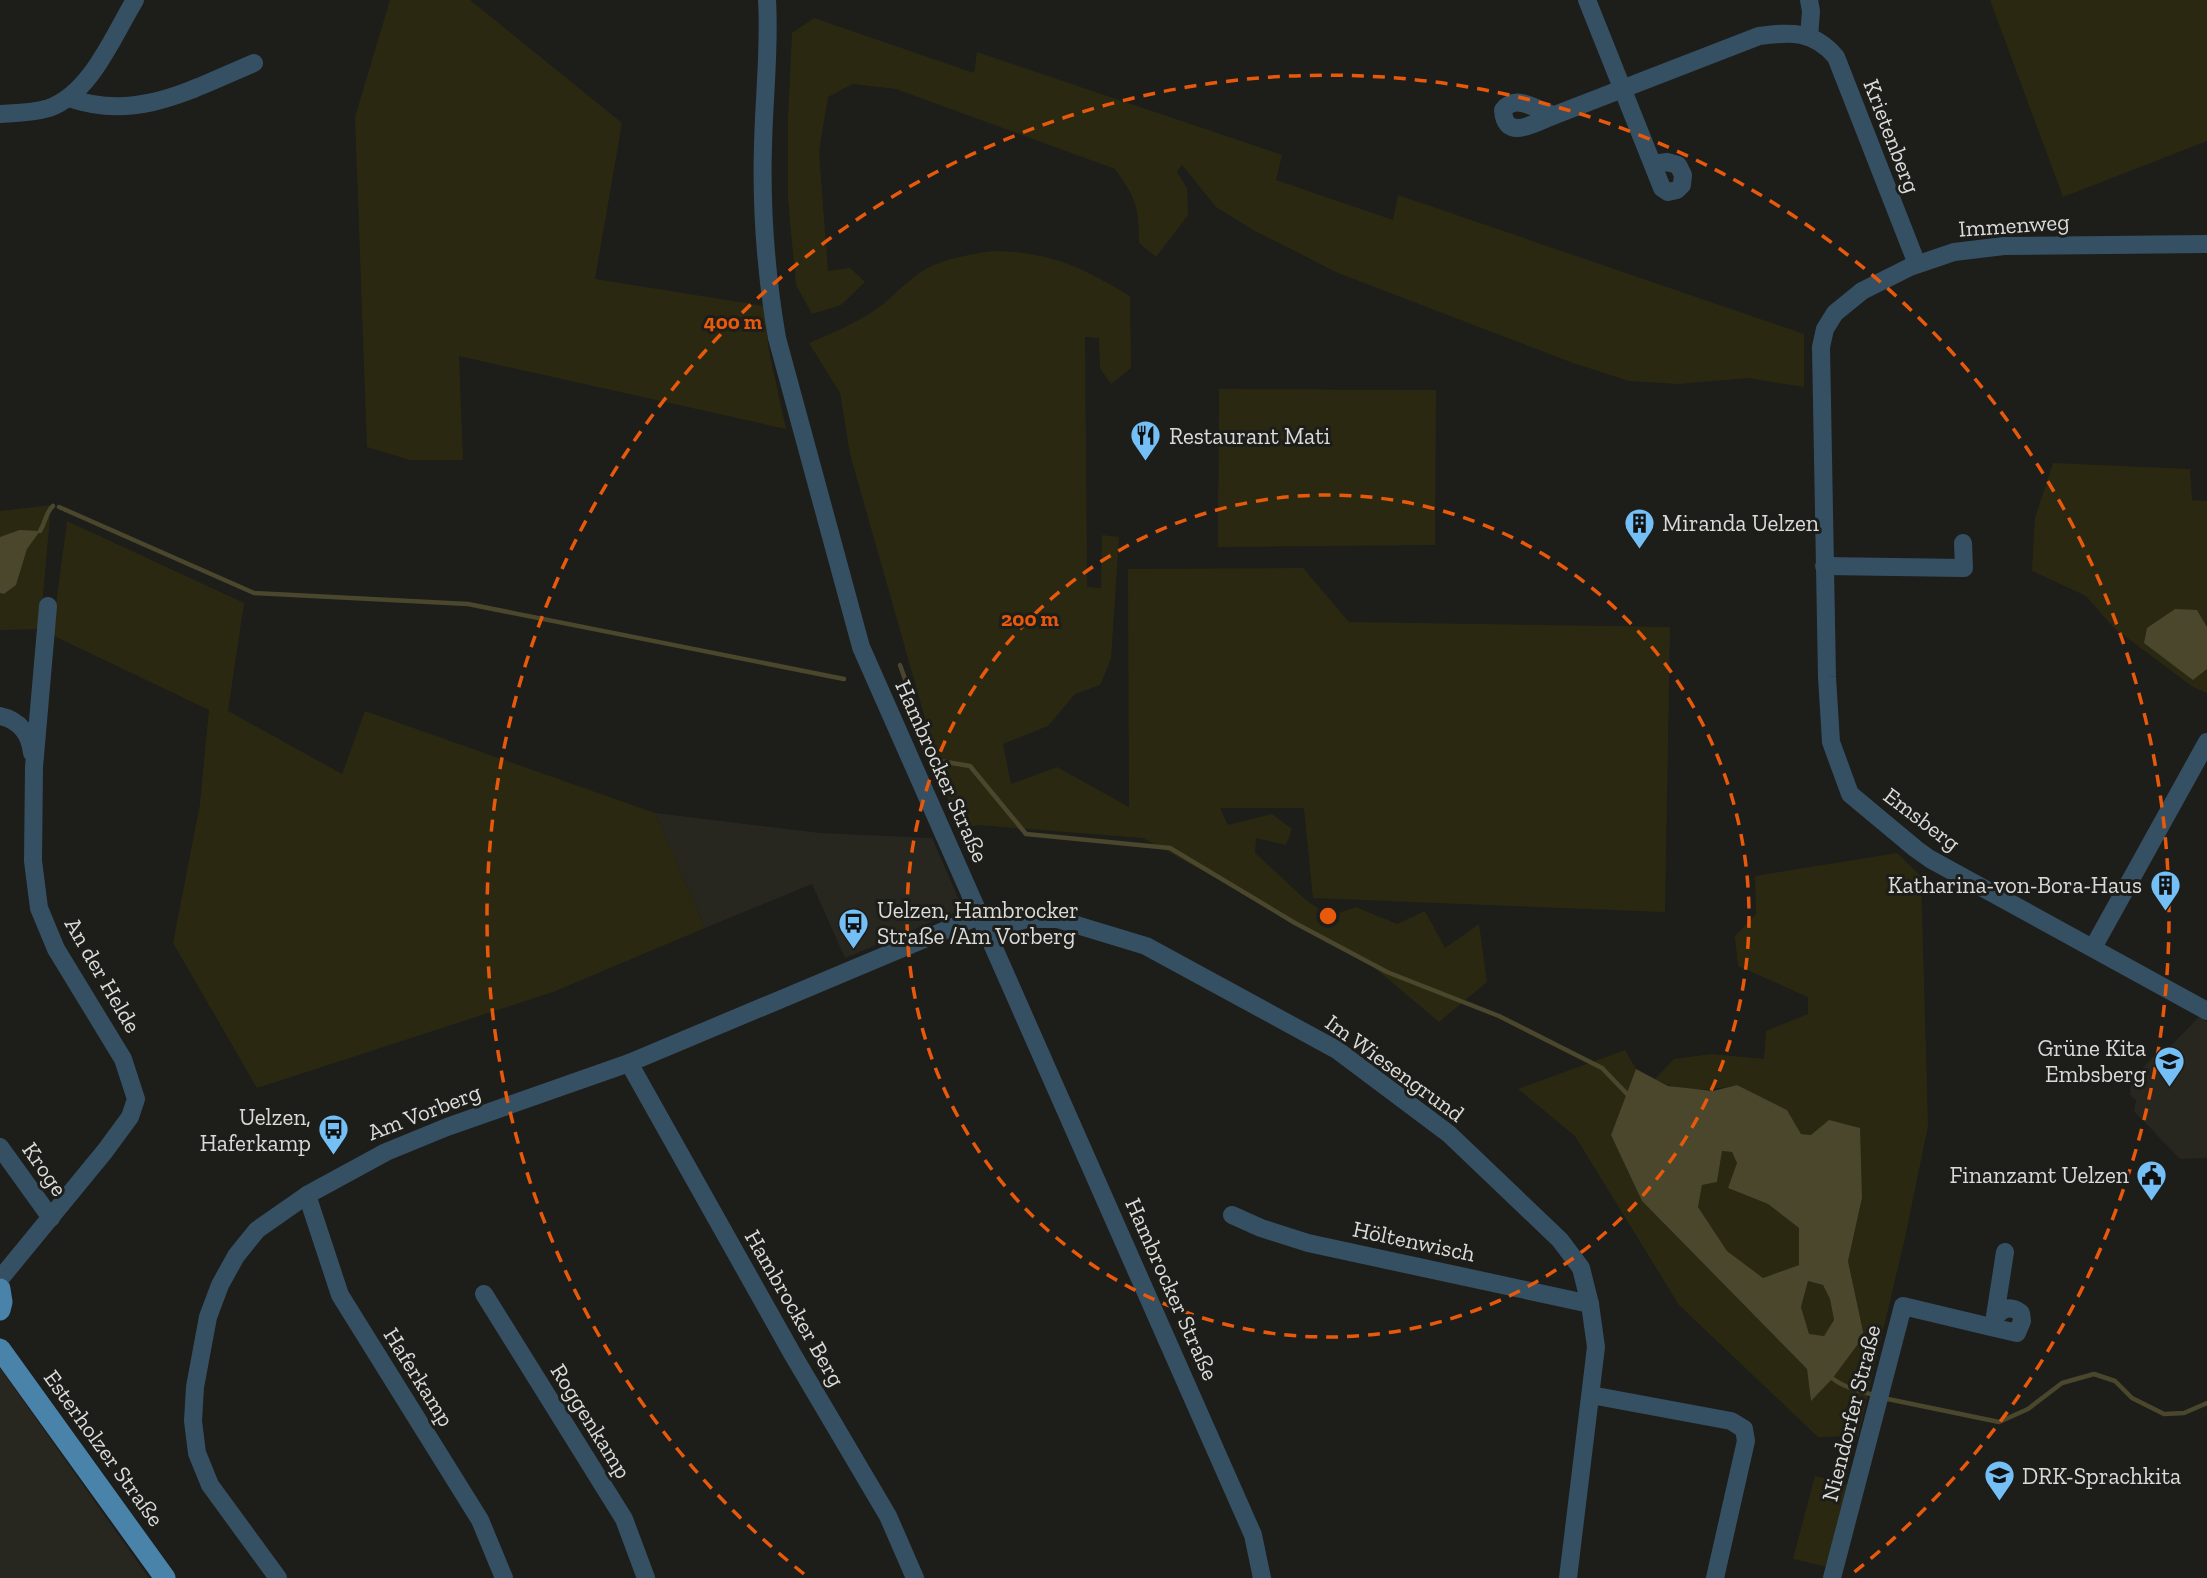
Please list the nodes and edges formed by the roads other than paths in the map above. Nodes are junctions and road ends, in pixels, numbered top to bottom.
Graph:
1 (135, 0) edge
2 (767, 0) edge
3 (1587, 0) edge
4 (1809, 0) edge
5 (1809, 37) junction
6 (254, 63) dead end
7 (1621, 89) junction
8 (69, 98) junction
9 (0, 114) edge
10 (1555, 115) dead end
11 (1653, 164) dead end
12 (2207, 244) edge
13 (1917, 264) junction
14 (1821, 347) joint
15 (1964, 543) dead end
16 (1824, 566) junction
17 (48, 606) dead end
18 (0, 716) edge
19 (2207, 742) edge
20 (34, 767) junction
21 (2199, 773) edge
22 (982, 923) junction
23 (2094, 946) junction
24 (2207, 1011) edge
25 (629, 1063) junction
26 (0, 1147) edge
27 (307, 1195) junction
28 (1232, 1215) dead end
29 (51, 1219) junction
30 (2005, 1252) dead end
31 (0, 1279) edge
32 (0, 1289) edge
33 (484, 1294) dead end
34 (1590, 1304) junction
35 (0, 1310) edge
36 (0, 1349) edge
37 (1591, 1395) junction
38 (165, 1578) edge
39 (278, 1578) edge
40 (505, 1578) edge
41 (646, 1578) edge
42 (915, 1578) edge
43 (1262, 1578) edge
44 (1568, 1578) edge
45 (1715, 1578) edge
46 (1832, 1578) edge

1 - 8 street
2 - 22 street, Hambrocker Straße
3 - 7 street
4 - 5 street
5 - 7 street
5 - 13 street, Krietenberg
6 - 8 street
7 - 10 street
7 - 11 street
8 - 9 street
12 - 13 street, Immenweg
13 - 14 street, Immenweg
14 - 16 street, Emsberg
15 - 16 street
16 - 23 street, Emsberg
17 - 20 street, An der Helde
18 - 20 street
19 - 21 street
20 - 29 street, An der Helde
21 - 23 street
22 - 25 street, Am Vorberg
22 - 34 street, Im Wiesengrund
22 - 43 street, Hambrocker Straße
23 - 24 street, Emsberg
25 - 27 street, Am Vorberg
25 - 42 street, Hambrocker Berg
26 - 29 street, Kroge
27 - 39 street, Am Vorberg
27 - 40 street, Haferkamp
28 - 34 street, Höltenwisch
29 - 31 street, An der Helde
30 - 46 street, Niendorfer Straße
32 - 35 main road
33 - 41 street, Roggenkamp
34 - 37 street, Im Wiesengrund
36 - 38 main road, Esterholzer Straße
37 - 44 street, Im Wiesengrund
37 - 45 street

